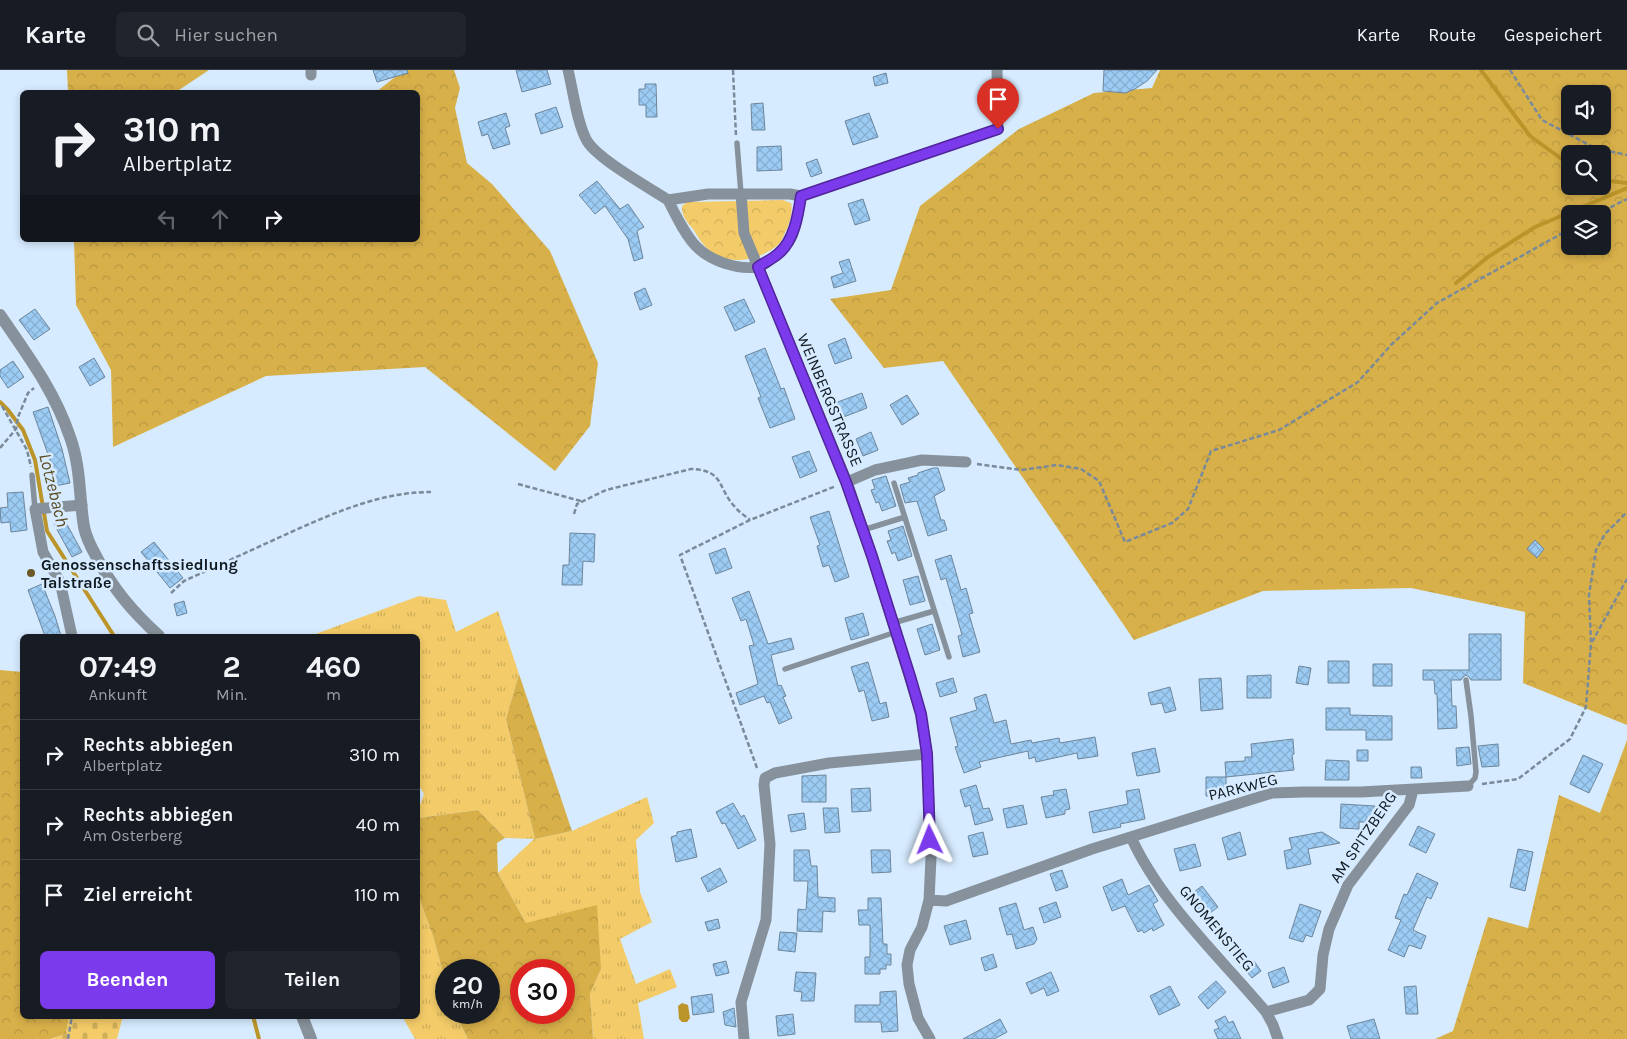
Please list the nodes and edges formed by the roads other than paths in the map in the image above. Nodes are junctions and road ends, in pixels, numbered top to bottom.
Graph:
1 (568, 70) edge
2 (997, 70) edge
3 (737, 143) road end
4 (740, 194) junction
5 (801, 196) junction
6 (668, 200) junction
7 (758, 267) junction
8 (0, 316) edge
9 (966, 462) road end
10 (32, 475) road end
11 (846, 482) junction
12 (894, 483) dead end
13 (82, 505) junction
14 (41, 509) junction
15 (905, 517) junction
16 (863, 530) junction
17 (934, 611) junction
18 (894, 627) junction
19 (72, 634) edge
20 (157, 634) edge
21 (949, 657) dead end
22 (784, 669) dead end
23 (1466, 680) dead end
24 (927, 754) junction
25 (1468, 786) joint
26 (1413, 790) junction
27 (1131, 837) junction
28 (930, 900) junction
29 (1266, 1012) junction
30 (303, 1019) edge
31 (311, 1039) edge
32 (744, 1039) edge
33 (930, 1039) edge
34 (1278, 1039) edge

1 - 6 street
2 - 5 street
3 - 4 lane
4 - 5 street
4 - 6 street
4 - 7 street, WEINBERGSTRASSE
5 - 7 street
6 - 7 street
7 - 11 street, WEINBERGSTRASSE
8 - 13 street
9 - 11 street
10 - 14 lane
11 - 16 street, WEINBERGSTRASSE
12 - 15 lane
13 - 14 street
13 - 20 street
14 - 19 street
15 - 16 lane
15 - 17 lane
16 - 18 street, WEINBERGSTRASSE
17 - 18 lane
17 - 21 lane
18 - 22 lane
18 - 24 street, WEINBERGSTRASSE
23 - 25 lane
24 - 28 street, WEINBERGSTRASSE
24 - 32 street
25 - 26 street, PARKWEG
26 - 27 street, PARKWEG
26 - 29 street, AM SPITZBERG
27 - 28 street, PARKWEG
27 - 29 street, GNOMENSTIEG
28 - 33 street, WEINBERGSTRASSE
29 - 34 street, GNOMENSTIEG
30 - 31 street

